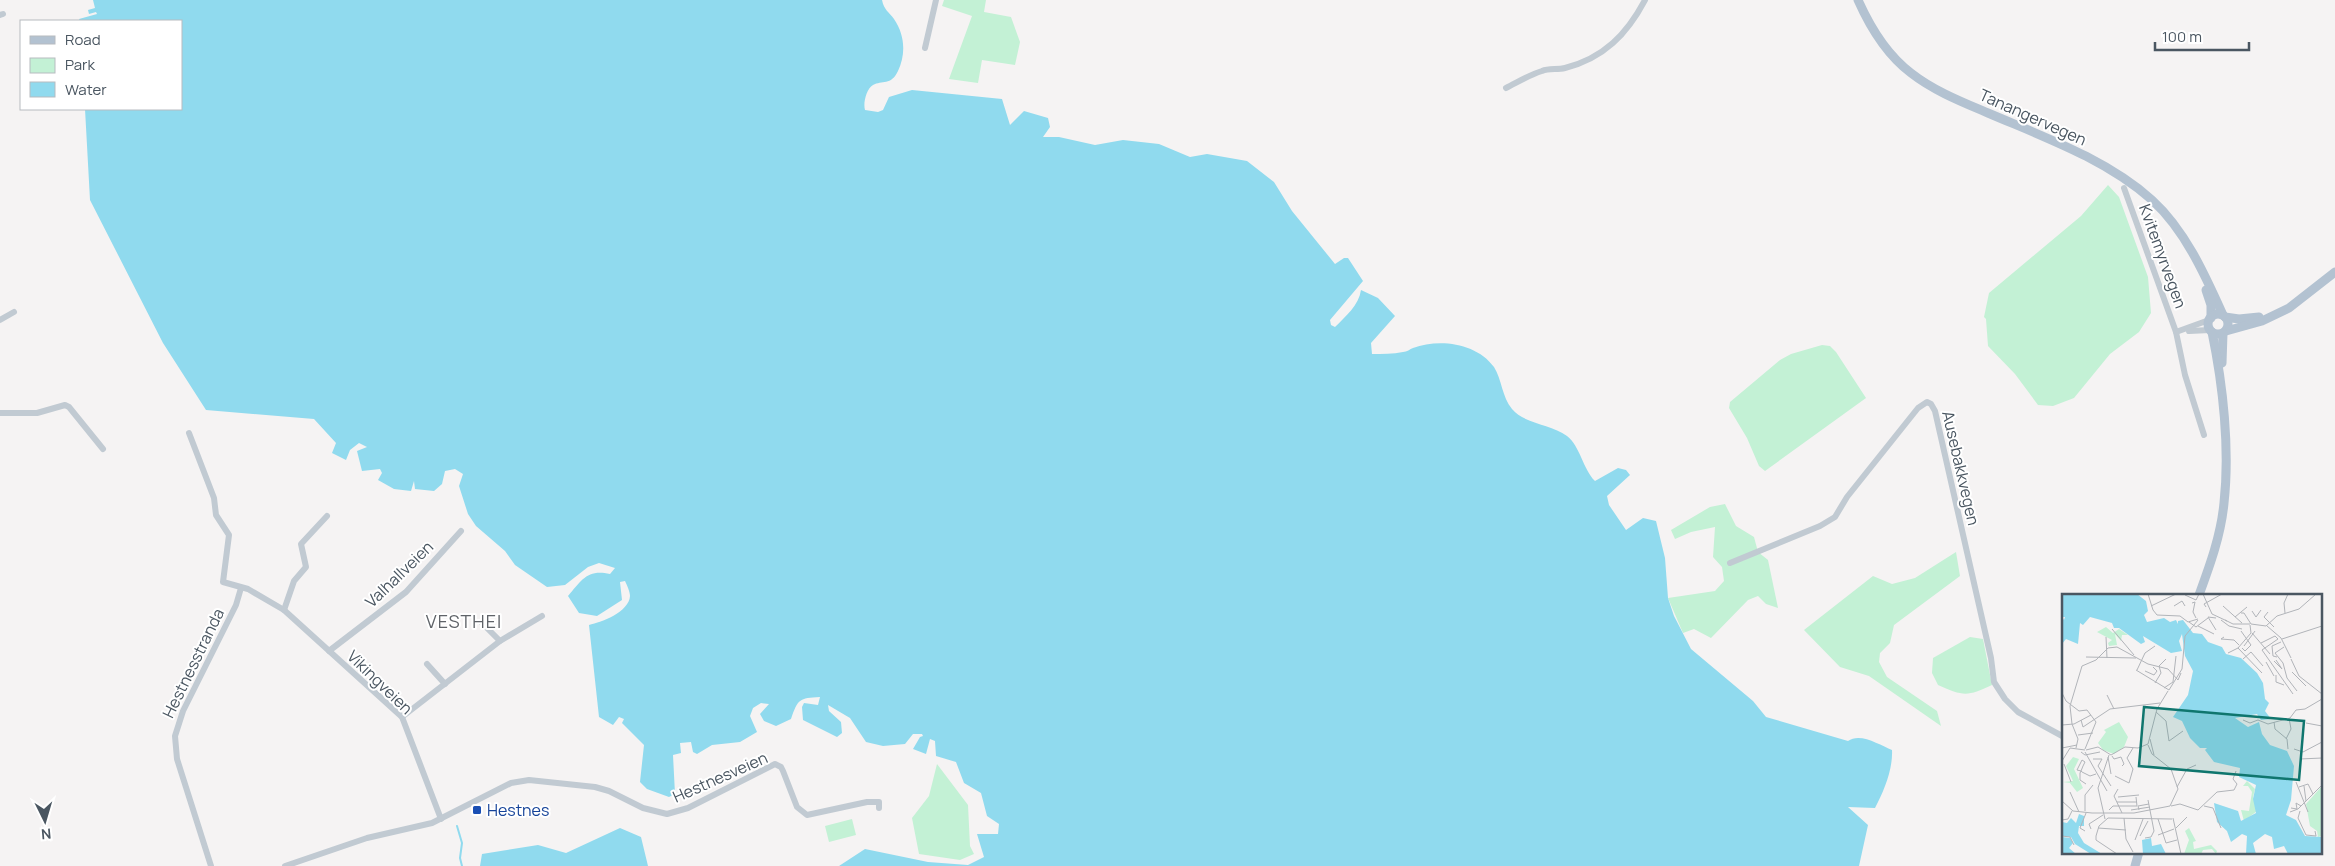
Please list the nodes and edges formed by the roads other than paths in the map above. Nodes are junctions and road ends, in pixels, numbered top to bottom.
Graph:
1 (936, 0) edge
2 (1645, 0) edge
3 (1858, 0) edge
4 (925, 48) dead end
5 (1506, 88) dead end
6 (2124, 188) dead end
7 (2196, 261) junction
8 (2335, 272) edge
9 (14, 312) dead end
10 (2224, 316) junction
11 (2272, 316) junction
12 (0, 320) edge
13 (2211, 325) junction
14 (2176, 332) junction
15 (2225, 332) junction
16 (2221, 379) junction
17 (0, 413) edge
18 (189, 433) dead end
19 (2204, 435) dead end
20 (102, 449) dead end
21 (327, 516) dead end
22 (461, 531) dead end
23 (1730, 563) dead end
24 (245, 588) junction
25 (2199, 594) edge
26 (284, 610) junction
27 (542, 616) dead end
28 (481, 622) dead end
29 (500, 641) junction
30 (329, 651) junction
31 (427, 664) dead end
32 (445, 684) junction
33 (402, 717) junction
34 (2062, 736) edge
35 (879, 808) dead end
36 (441, 819) junction
37 (211, 866) edge
38 (285, 866) edge

1 - 4 street
2 - 5 street
3 - 7 main road, Tanangervegen
6 - 14 street, Kvitemyrvegen
7 - 10 main road, Tanangervegen
7 - 13 main road, Tanangervegen
8 - 11 main road
9 - 12 street
10 - 11 main road
10 - 13 main road
10 - 15 main road
11 - 15 main road
13 - 14 street, Kvitemyrvegen
13 - 15 main road
13 - 16 main road, Tanangervegen
14 - 19 street, Kvitemyrvegen
15 - 16 main road, Tanangervegen
16 - 25 main road, Tanangervegen
17 - 20 street
18 - 24 street
21 - 26 street
22 - 30 street, Valhallveien
23 - 34 street, Ausebakkvegen
24 - 26 street, Vikingveien
24 - 37 street, Hestnesstranda
26 - 30 street, Vikingveien
27 - 29 street
28 - 29 street
29 - 32 street
30 - 33 street, Vikingveien
31 - 32 street
32 - 33 street
33 - 36 street, Vikingveien
35 - 36 street, Hestnesveien
36 - 38 street, Hestnesveien

